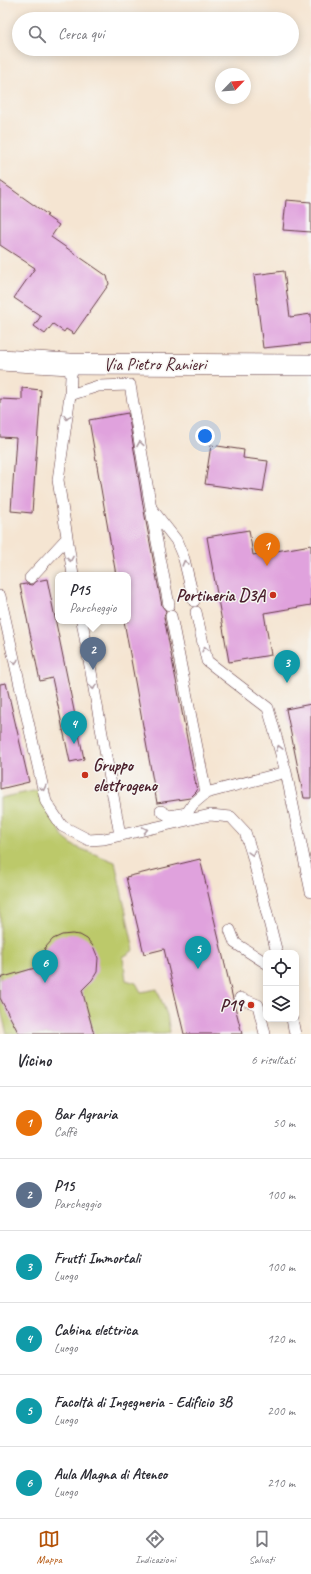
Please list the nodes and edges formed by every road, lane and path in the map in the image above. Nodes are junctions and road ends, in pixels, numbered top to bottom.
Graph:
1 (0, 360) edge
2 (70, 364) junction
3 (311, 365) edge
4 (70, 395) junction
5 (151, 508) junction
6 (66, 538) junction
7 (72, 572) edge
8 (30, 578) dead end
9 (0, 596) edge
10 (83, 624) edge
11 (286, 772) junction
12 (206, 793) junction
13 (161, 811) dead end
14 (120, 835) junction
15 (311, 892) edge
16 (230, 930) dead end
17 (276, 950) edge
18 (263, 961) edge
19 (240, 998) dead end
20 (293, 1022) edge
21 (265, 1034) edge
22 (295, 1034) edge

1 - 2 street, Via Pietro Ranieri
2 - 3 street, Via Pietro Ranieri
2 - 4 lane
5 -> 4 lane
4 -> 6 lane
11 -> 5 lane
5 - 12 lane
6 -> 7 lane
6 - 8 lane
9 -> 14 lane
10 -> 14 lane
11 - 12 lane
11 - 15 lane
12 - 13 lane
14 -> 17 lane
16 - 18 lane
19 - 21 lane
20 - 22 lane

